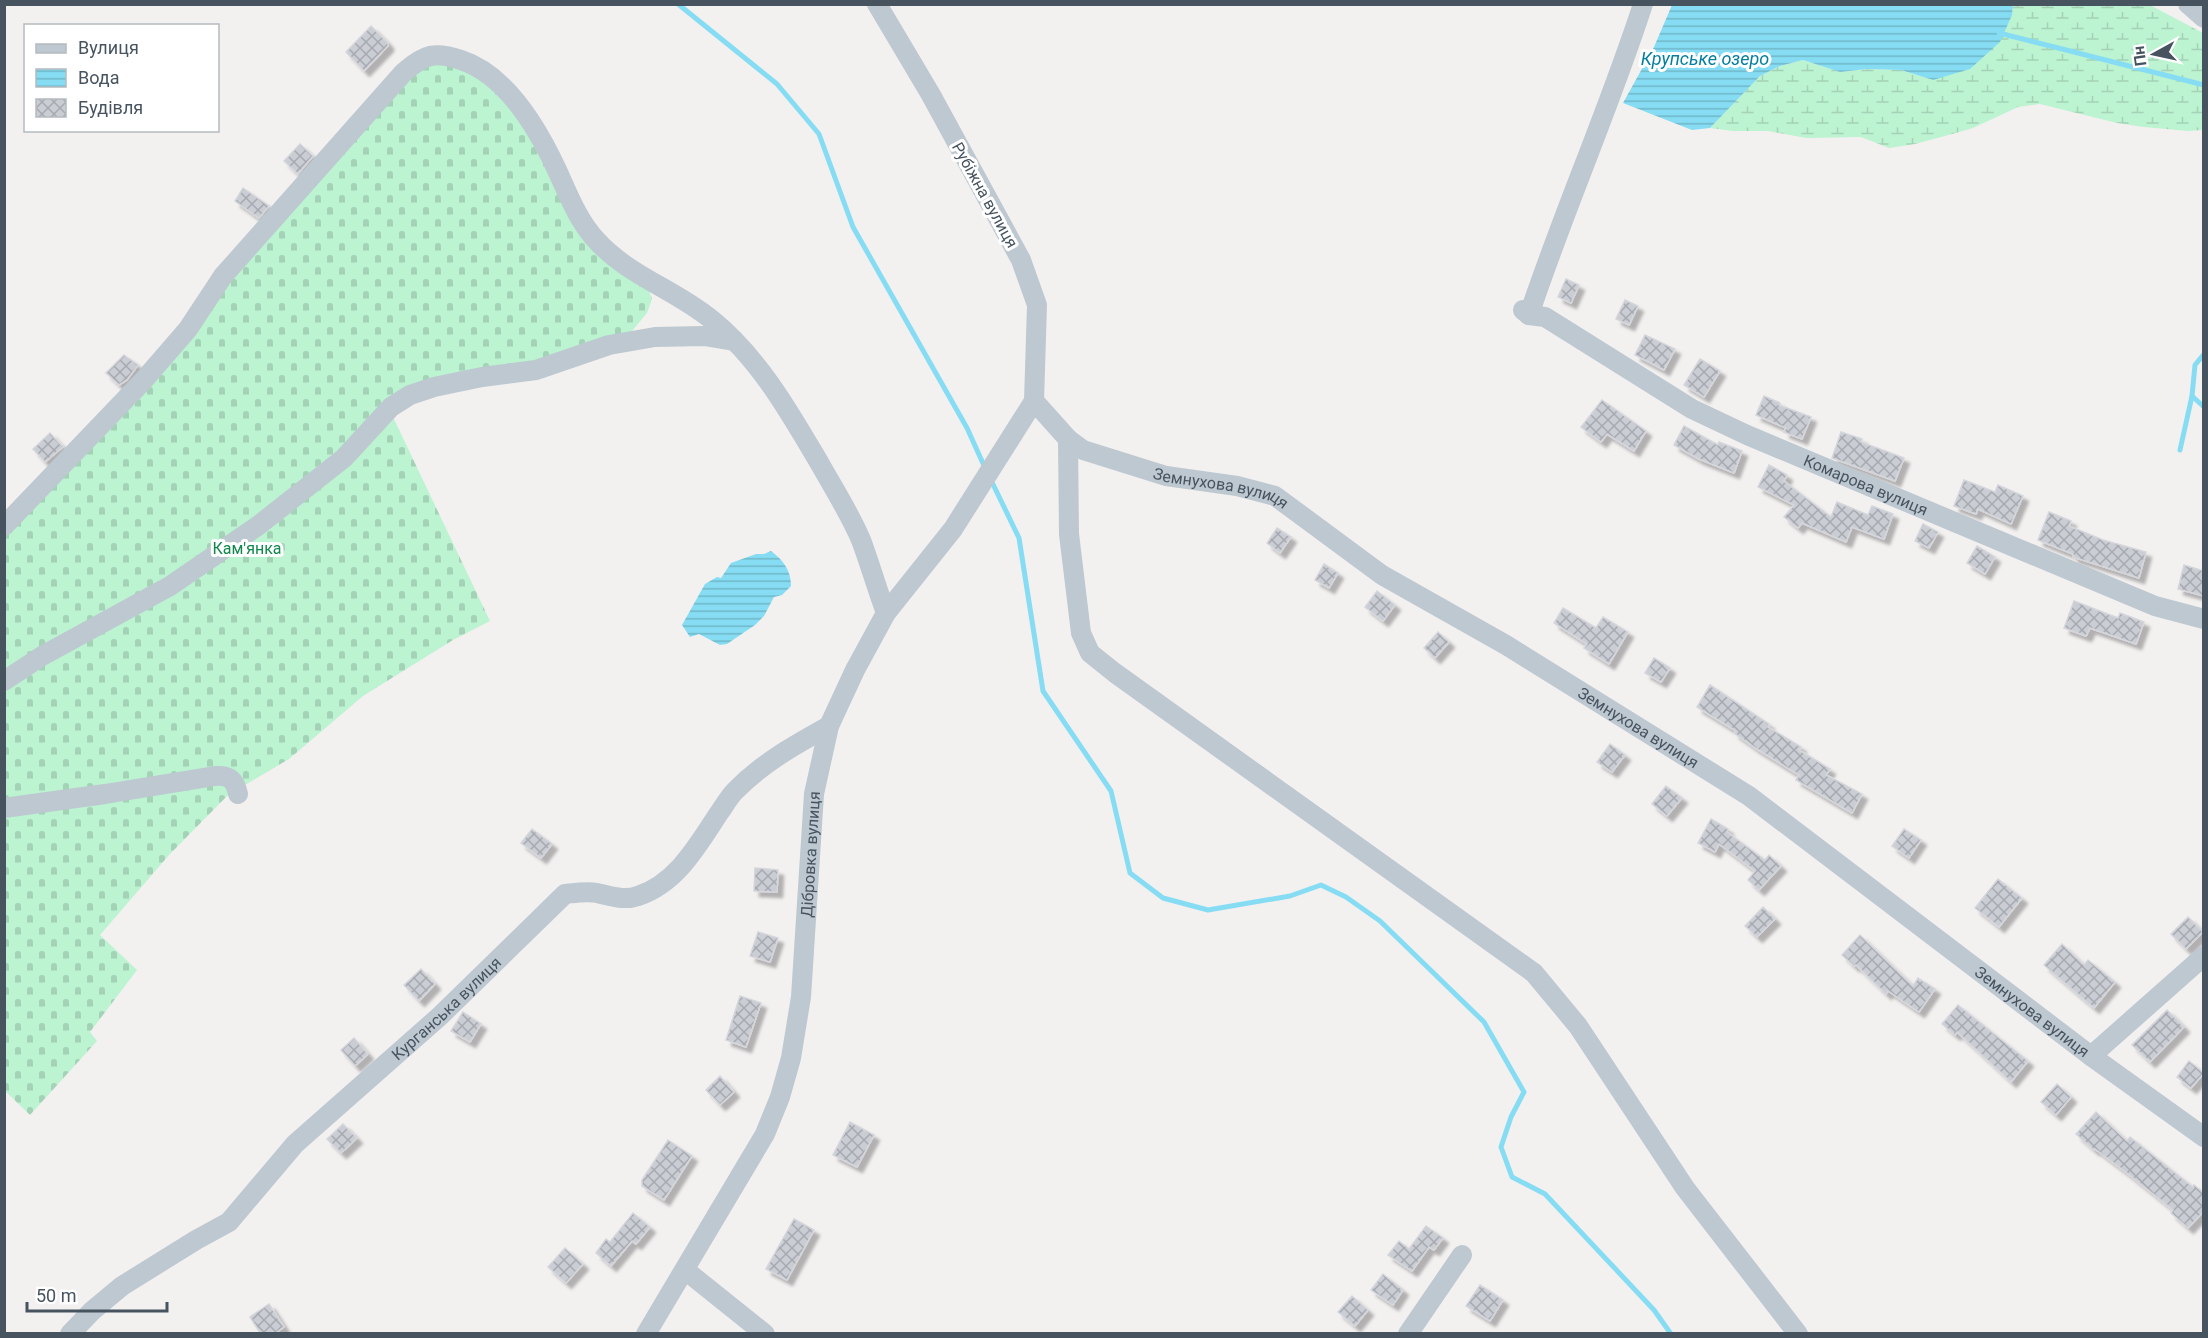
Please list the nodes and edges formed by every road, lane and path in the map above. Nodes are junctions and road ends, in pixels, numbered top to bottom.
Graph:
1 (877, 4) edge
2 (1643, 4) edge
3 (2188, 4) edge
4 (2204, 18) edge
5 (734, 341) junction
6 (1034, 401) junction
7 (1068, 439) junction
8 (4, 526) edge
9 (886, 613) junction
10 (2204, 619) edge
11 (4, 681) edge
12 (829, 726) junction
13 (238, 794) dead end
14 (4, 808) edge
15 (2204, 956) edge
16 (2091, 1056) junction
17 (2204, 1137) edge
18 (1462, 1255) dead end
19 (685, 1270) junction
20 (70, 1334) edge
21 (646, 1334) edge
22 (765, 1334) edge
23 (1408, 1334) edge
24 (1798, 1334) edge

1 - 6 street, Рубіжна вулиця
2 - 10 street, Комарова вулиця
3 - 4 street
5 - 8 street
5 - 9 street
5 - 11 street
6 - 7 street, Земнухова вулиця
6 - 9 street, Дібровка вулиця
7 - 16 street, Земнухова вулиця
7 - 24 street
9 - 12 street, Дібровка вулиця
12 - 19 street, Дібровка вулиця
12 - 20 street, Курганська вулиця
13 - 14 street
15 - 16 street
16 - 17 street, Земнухова вулиця
18 - 23 street
19 - 21 street, Дібровка вулиця
19 - 22 street

